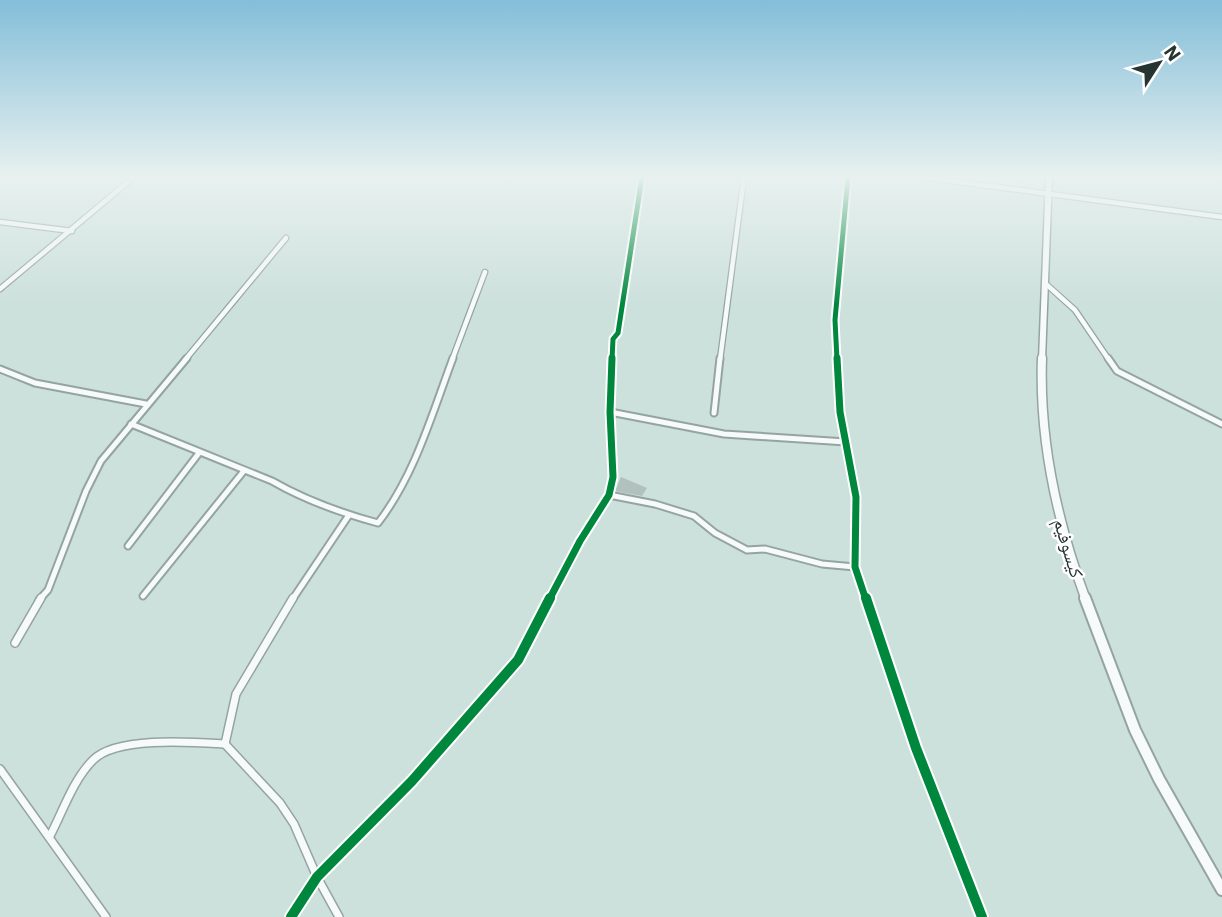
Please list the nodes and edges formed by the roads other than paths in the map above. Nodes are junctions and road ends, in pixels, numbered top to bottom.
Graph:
1 (85, 220) edge
2 (635, 220) edge
3 (739, 220) edge
4 (844, 220) edge
5 (1046, 220) edge
6 (0, 222) edge
7 (72, 231) junction
8 (286, 238) dead end
9 (485, 272) dead end
10 (1046, 284) junction
11 (0, 289) edge
12 (0, 369) edge
13 (146, 404) junction
14 (610, 412) junction
15 (714, 413) dead end
16 (1222, 424) edge
17 (131, 425) junction
18 (845, 442) junction
19 (199, 453) junction
20 (243, 471) junction
21 (609, 495) junction
22 (349, 515) junction
23 (128, 546) dead end
24 (855, 568) junction
25 (143, 596) dead end
26 (15, 643) dead end
27 (225, 744) junction
28 (1, 772) edge
29 (50, 836) junction
30 (317, 877) junction
31 (1222, 890) edge
32 (106, 917) edge
33 (291, 917) edge
34 (339, 917) edge
35 (982, 917) edge

1 - 7 street
2 - 14 street
3 - 15 street
4 - 18 street
5 - 10 street, كيسوفيم
6 - 7 street
7 - 11 street
8 - 13 street
9 - 22 street
10 - 16 street
10 - 31 street, كيسوفيم
12 - 13 street
13 - 17 street
14 - 18 street
14 - 21 street
17 - 19 street
17 - 26 street
18 - 24 street
19 - 20 street
19 - 23 street
20 - 22 street
20 - 25 street
21 - 24 street
21 - 30 street
22 - 27 street
24 - 35 street
27 - 29 street
27 - 30 street
28 - 29 street
29 - 32 street
30 - 33 street
30 - 34 street

